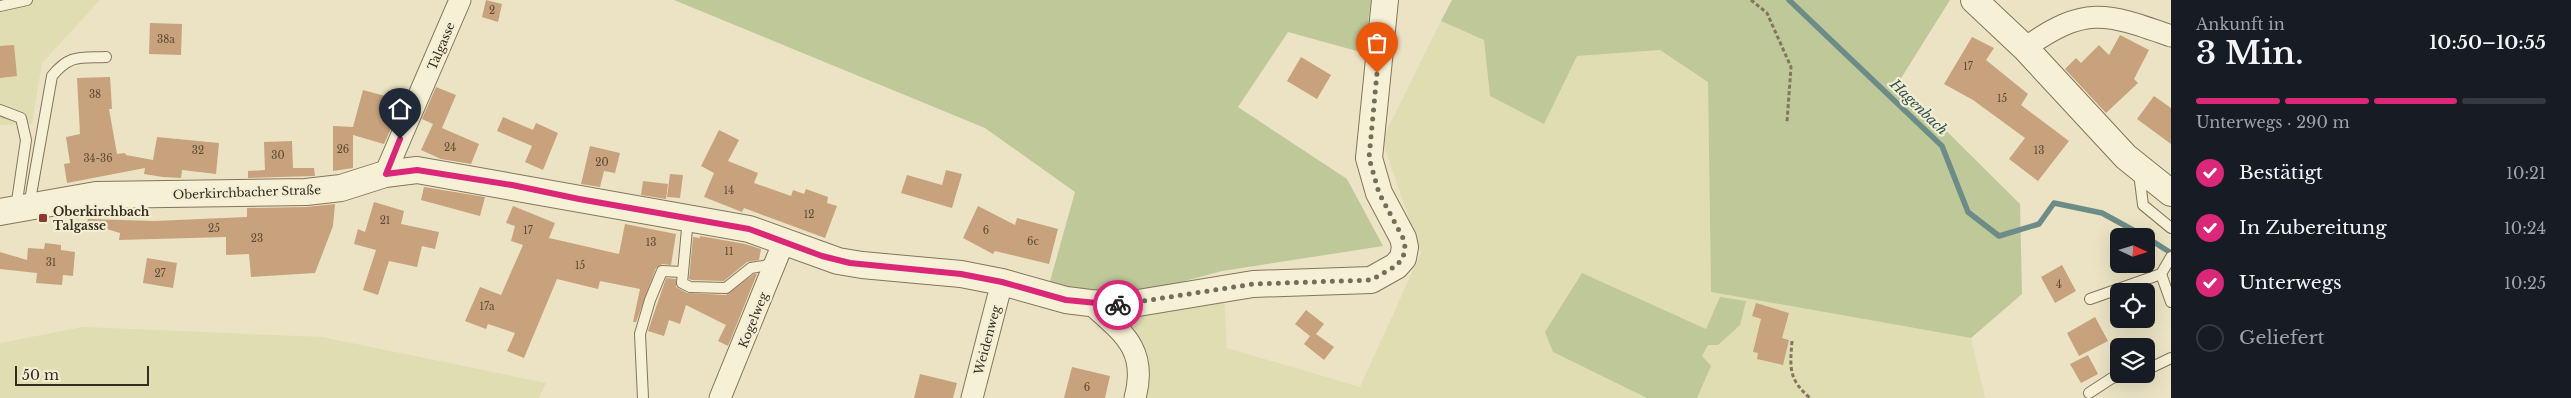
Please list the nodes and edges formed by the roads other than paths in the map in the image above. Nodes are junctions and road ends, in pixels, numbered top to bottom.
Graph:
1 (27, 0) edge
2 (460, 0) edge
3 (1385, 0) edge
4 (1974, 0) edge
5 (0, 6) edge
6 (2171, 36) edge
7 (2025, 48) junction
8 (106, 57) dead end
9 (0, 110) edge
10 (2138, 166) junction
11 (386, 174) junction
12 (2171, 194) edge
13 (15, 209) edge
14 (688, 217) junction
15 (2171, 228) edge
16 (780, 252) junction
17 (2170, 259) edge
18 (682, 272) junction
19 (2161, 274) junction
20 (1002, 282) junction
21 (2090, 300) dead end
22 (2171, 302) edge
23 (1090, 303) junction
24 (2171, 358) edge
25 (2155, 366) edge
26 (2110, 379) edge
27 (2089, 393) dead end
28 (643, 398) edge
29 (720, 398) edge
30 (972, 398) edge
31 (1135, 398) edge

1 - 5 lane
2 - 11 street, Talgasse
3 - 23 street, Oberkirchbacher Straße
4 - 7 street
6 - 7 street
7 - 10 street
8 - 13 lane
9 - 13 lane
10 - 12 street
10 - 15 lane
11 - 13 street, Oberkirchbacher Straße
11 - 14 street, Oberkirchbacher Straße
14 - 16 street, Oberkirchbacher Straße
14 - 18 lane
16 - 18 lane
16 - 20 street, Oberkirchbacher Straße
16 - 29 street, Kogelweg
17 - 19 lane
18 - 28 lane
19 - 21 lane
19 - 22 lane
20 - 23 street, Oberkirchbacher Straße
20 - 30 street, Weidenweg
23 - 31 street
24 - 25 lane
26 - 27 lane

